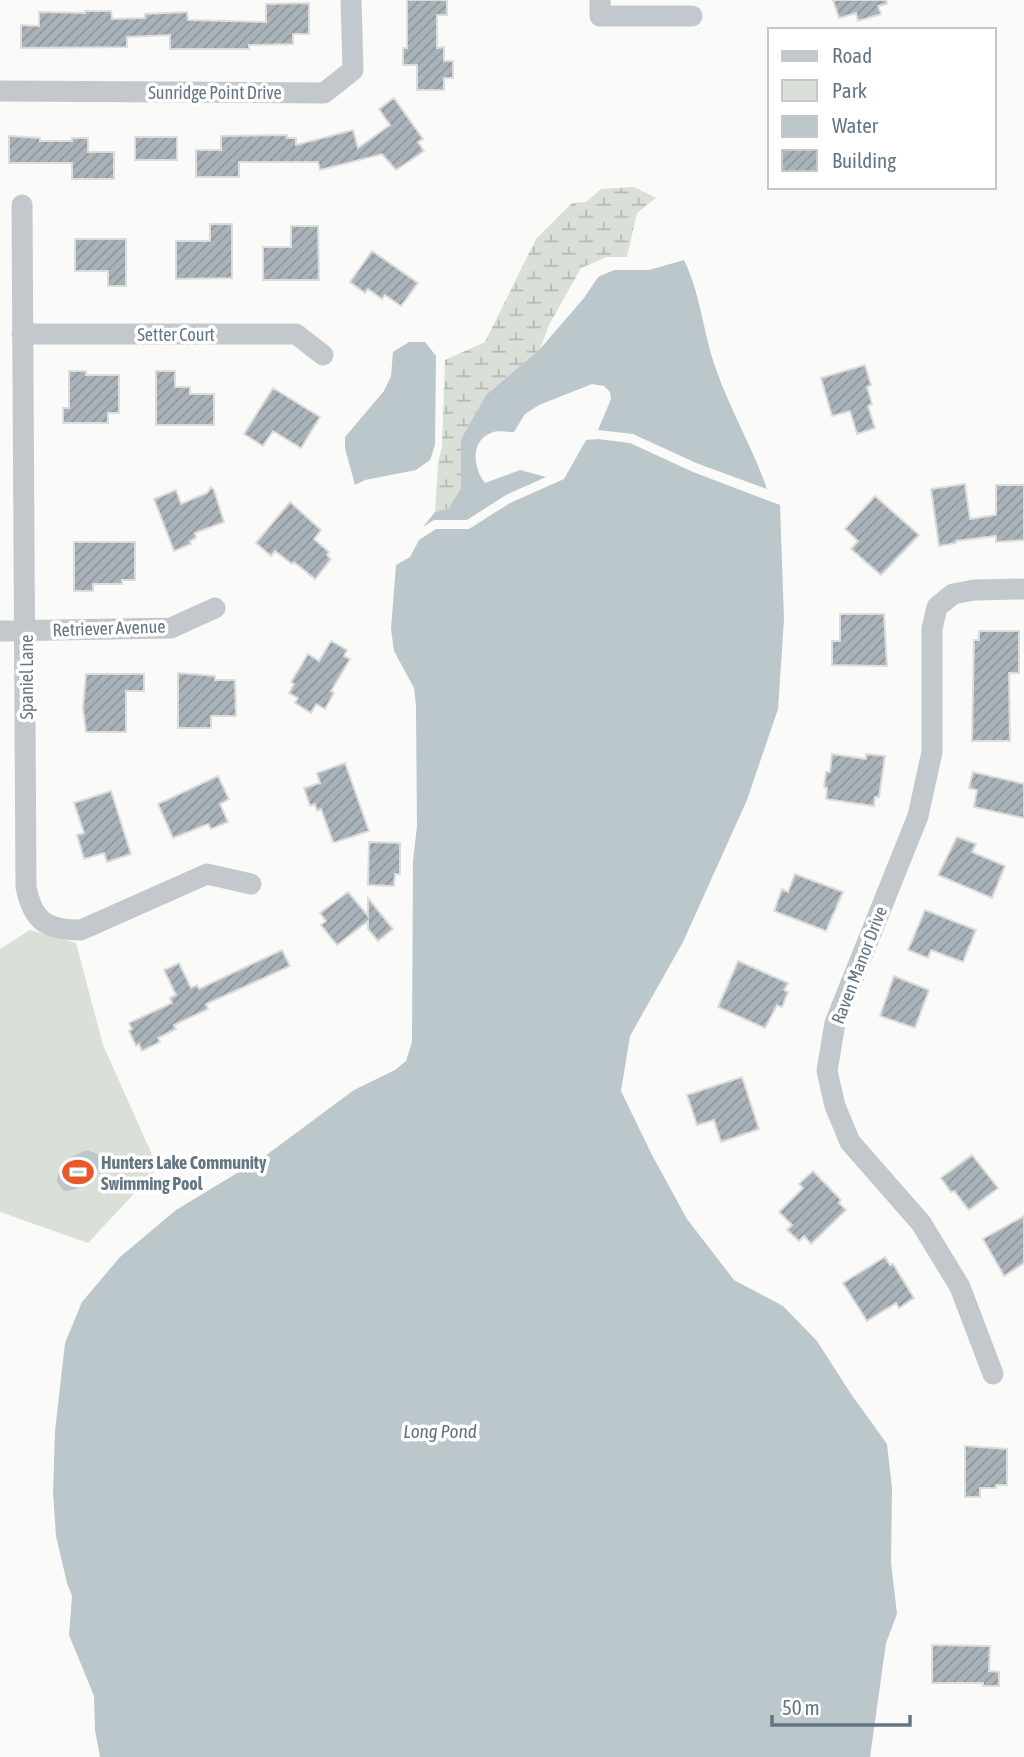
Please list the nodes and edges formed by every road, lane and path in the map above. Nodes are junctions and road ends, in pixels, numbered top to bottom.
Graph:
1 (351, 0) edge
2 (600, 0) edge
3 (692, 16) dead end
4 (0, 91) edge
5 (22, 205) dead end
6 (23, 334) junction
7 (323, 355) dead end
8 (1024, 589) edge
9 (215, 608) dead end
10 (0, 631) edge
11 (26, 631) junction
12 (251, 884) dead end
13 (993, 1374) dead end

1 - 4 street, Sunridge Point Drive
2 - 3 street
5 - 6 street, Spaniel Lane
6 - 7 street, Setter Court
6 - 11 street, Spaniel Lane
8 - 13 street, Raven Manor Drive
9 - 11 street, Retriever Avenue
10 - 11 street, Retriever Avenue
11 - 12 street, Spaniel Lane

